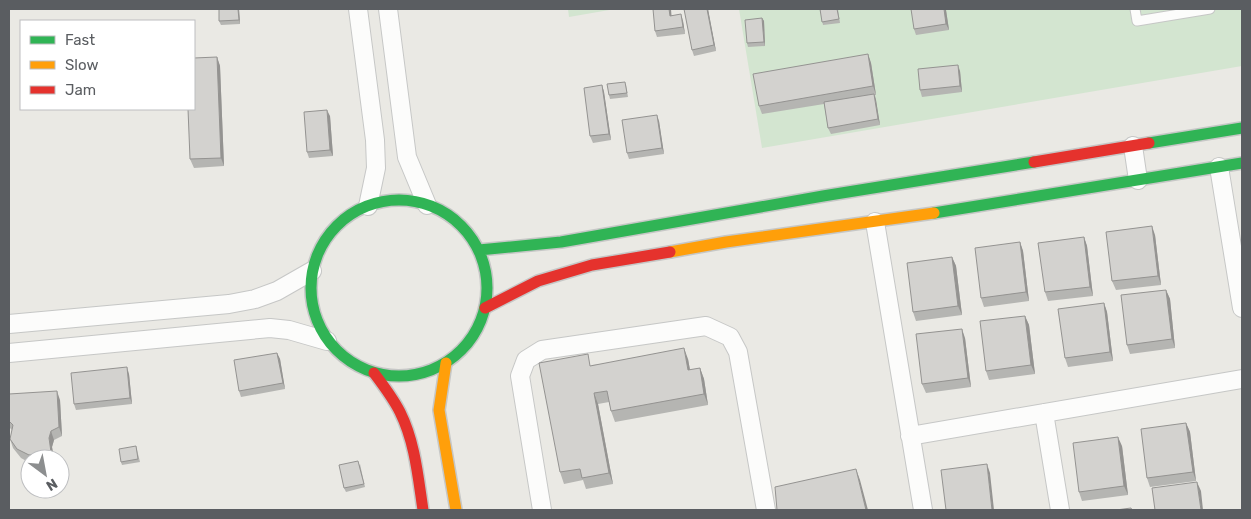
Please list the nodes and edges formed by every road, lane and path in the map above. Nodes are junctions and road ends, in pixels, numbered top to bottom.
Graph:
1 (358, 9) edge
2 (388, 9) edge
3 (1135, 9) edge
4 (1210, 9) edge
5 (1242, 128) edge
6 (1133, 146) junction
7 (1242, 163) edge
8 (1219, 167) junction
9 (1138, 180) junction
10 (427, 205) junction
11 (368, 206) junction
12 (875, 222) junction
13 (479, 250) junction
14 (312, 272) junction
15 (485, 308) junction
16 (1242, 308) edge
17 (9, 324) edge
18 (327, 341) junction
19 (9, 353) edge
20 (446, 363) junction
21 (374, 373) junction
22 (1242, 380) edge
23 (1044, 413) junction
24 (910, 436) junction
25 (423, 510) edge
26 (456, 510) edge
27 (542, 510) edge
28 (766, 510) edge
29 (923, 510) edge
30 (1060, 510) edge

1 - 11 street
2 - 10 street
3 - 4 lane
5 - 6 street
6 - 9 street
6 - 13 street
7 - 8 street
8 - 9 street
8 - 16 street
9 - 12 street
10 - 11 street
10 - 13 street
11 - 14 street
12 - 15 street
12 - 24 street
13 - 15 street
14 - 17 street
14 - 18 street
15 - 20 street
18 - 19 street
18 - 21 street
20 - 21 street
20 - 26 street
21 - 25 street
22 - 23 street
23 - 24 street
23 - 30 street
24 - 29 street
27 - 28 street

